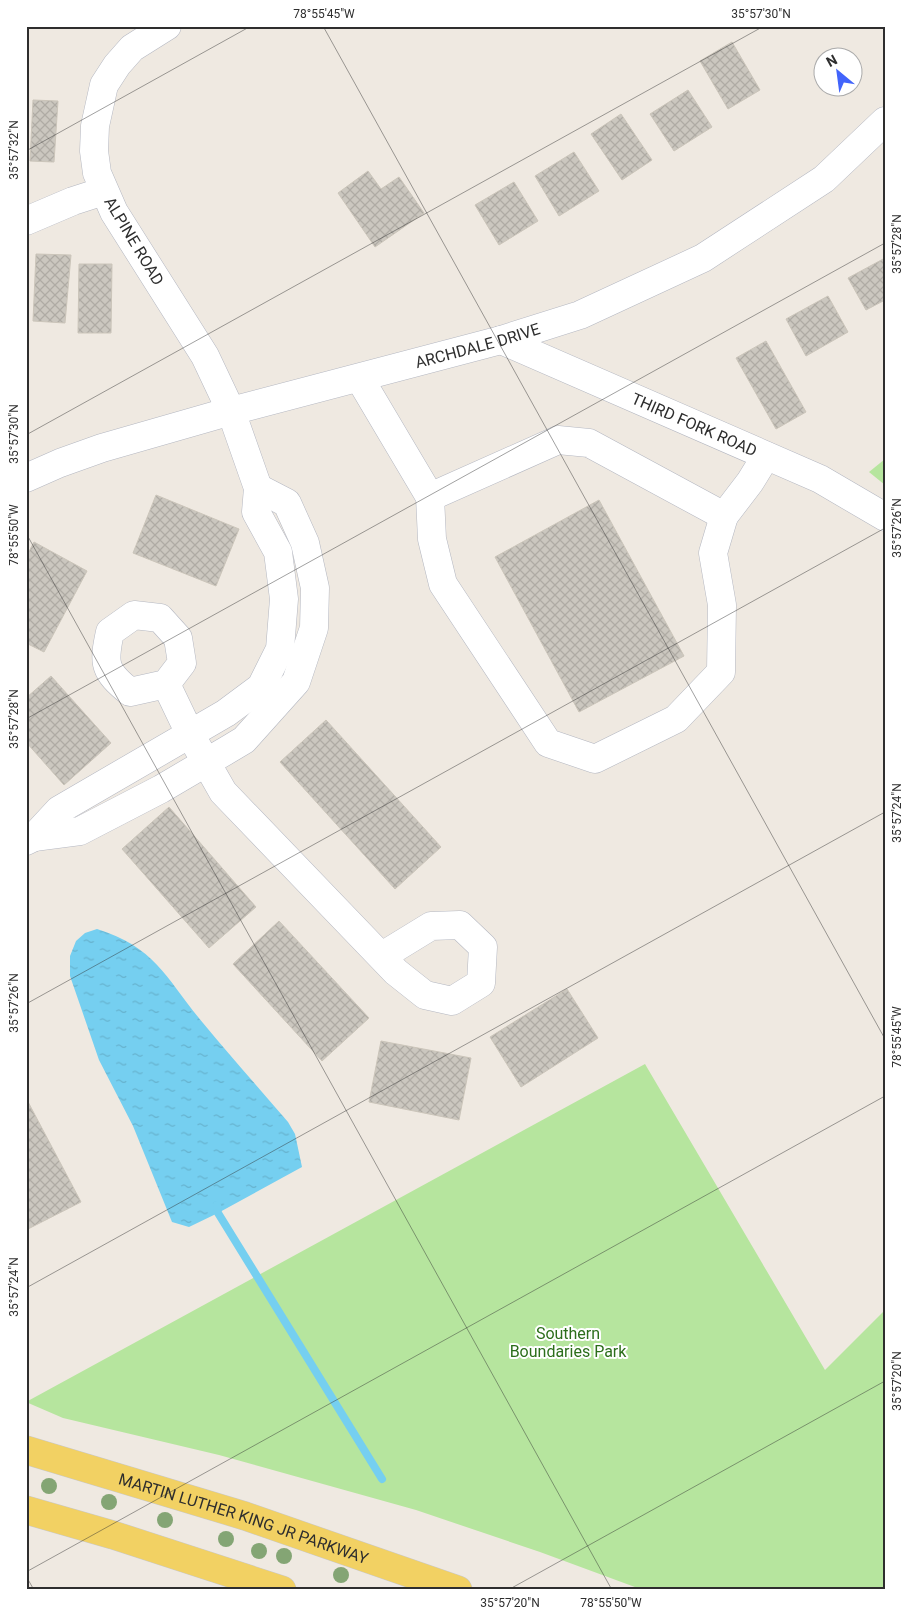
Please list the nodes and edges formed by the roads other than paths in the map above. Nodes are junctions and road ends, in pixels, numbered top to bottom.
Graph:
1 (167, 26) edge
2 (885, 121) edge
3 (104, 191) junction
4 (26, 221) edge
5 (501, 340) junction
6 (360, 378) junction
7 (231, 411) junction
8 (766, 456) junction
9 (26, 478) edge
10 (258, 488) junction
11 (430, 497) junction
12 (724, 516) junction
13 (885, 516) edge
14 (166, 684) dead end
15 (190, 734) junction
16 (206, 762) junction
17 (30, 839) edge
18 (382, 956) dead end
19 (26, 1450) edge
20 (26, 1510) edge
21 (282, 1590) edge
22 (458, 1590) edge

1 - 3 street, ALPINE ROAD
2 - 5 street, ARCHDALE DRIVE
3 - 4 street
3 - 7 street, ALPINE ROAD
5 - 6 street, ARCHDALE DRIVE
5 - 8 street, THIRD FORK ROAD
6 - 7 street, ARCHDALE DRIVE
6 - 11 street
7 - 9 street, ARCHDALE DRIVE
7 - 10 street, ALPINE ROAD
8 - 12 street
8 - 13 street, THIRD FORK ROAD
10 - 15 street
10 - 16 street
11 - 12 street
11 - 12 street
14 - 15 street
15 - 16 street
15 - 17 street
16 - 17 street
16 - 18 street
19 - 22 main road, MARTIN LUTHER KING JR PARKWAY
20 - 21 main road

